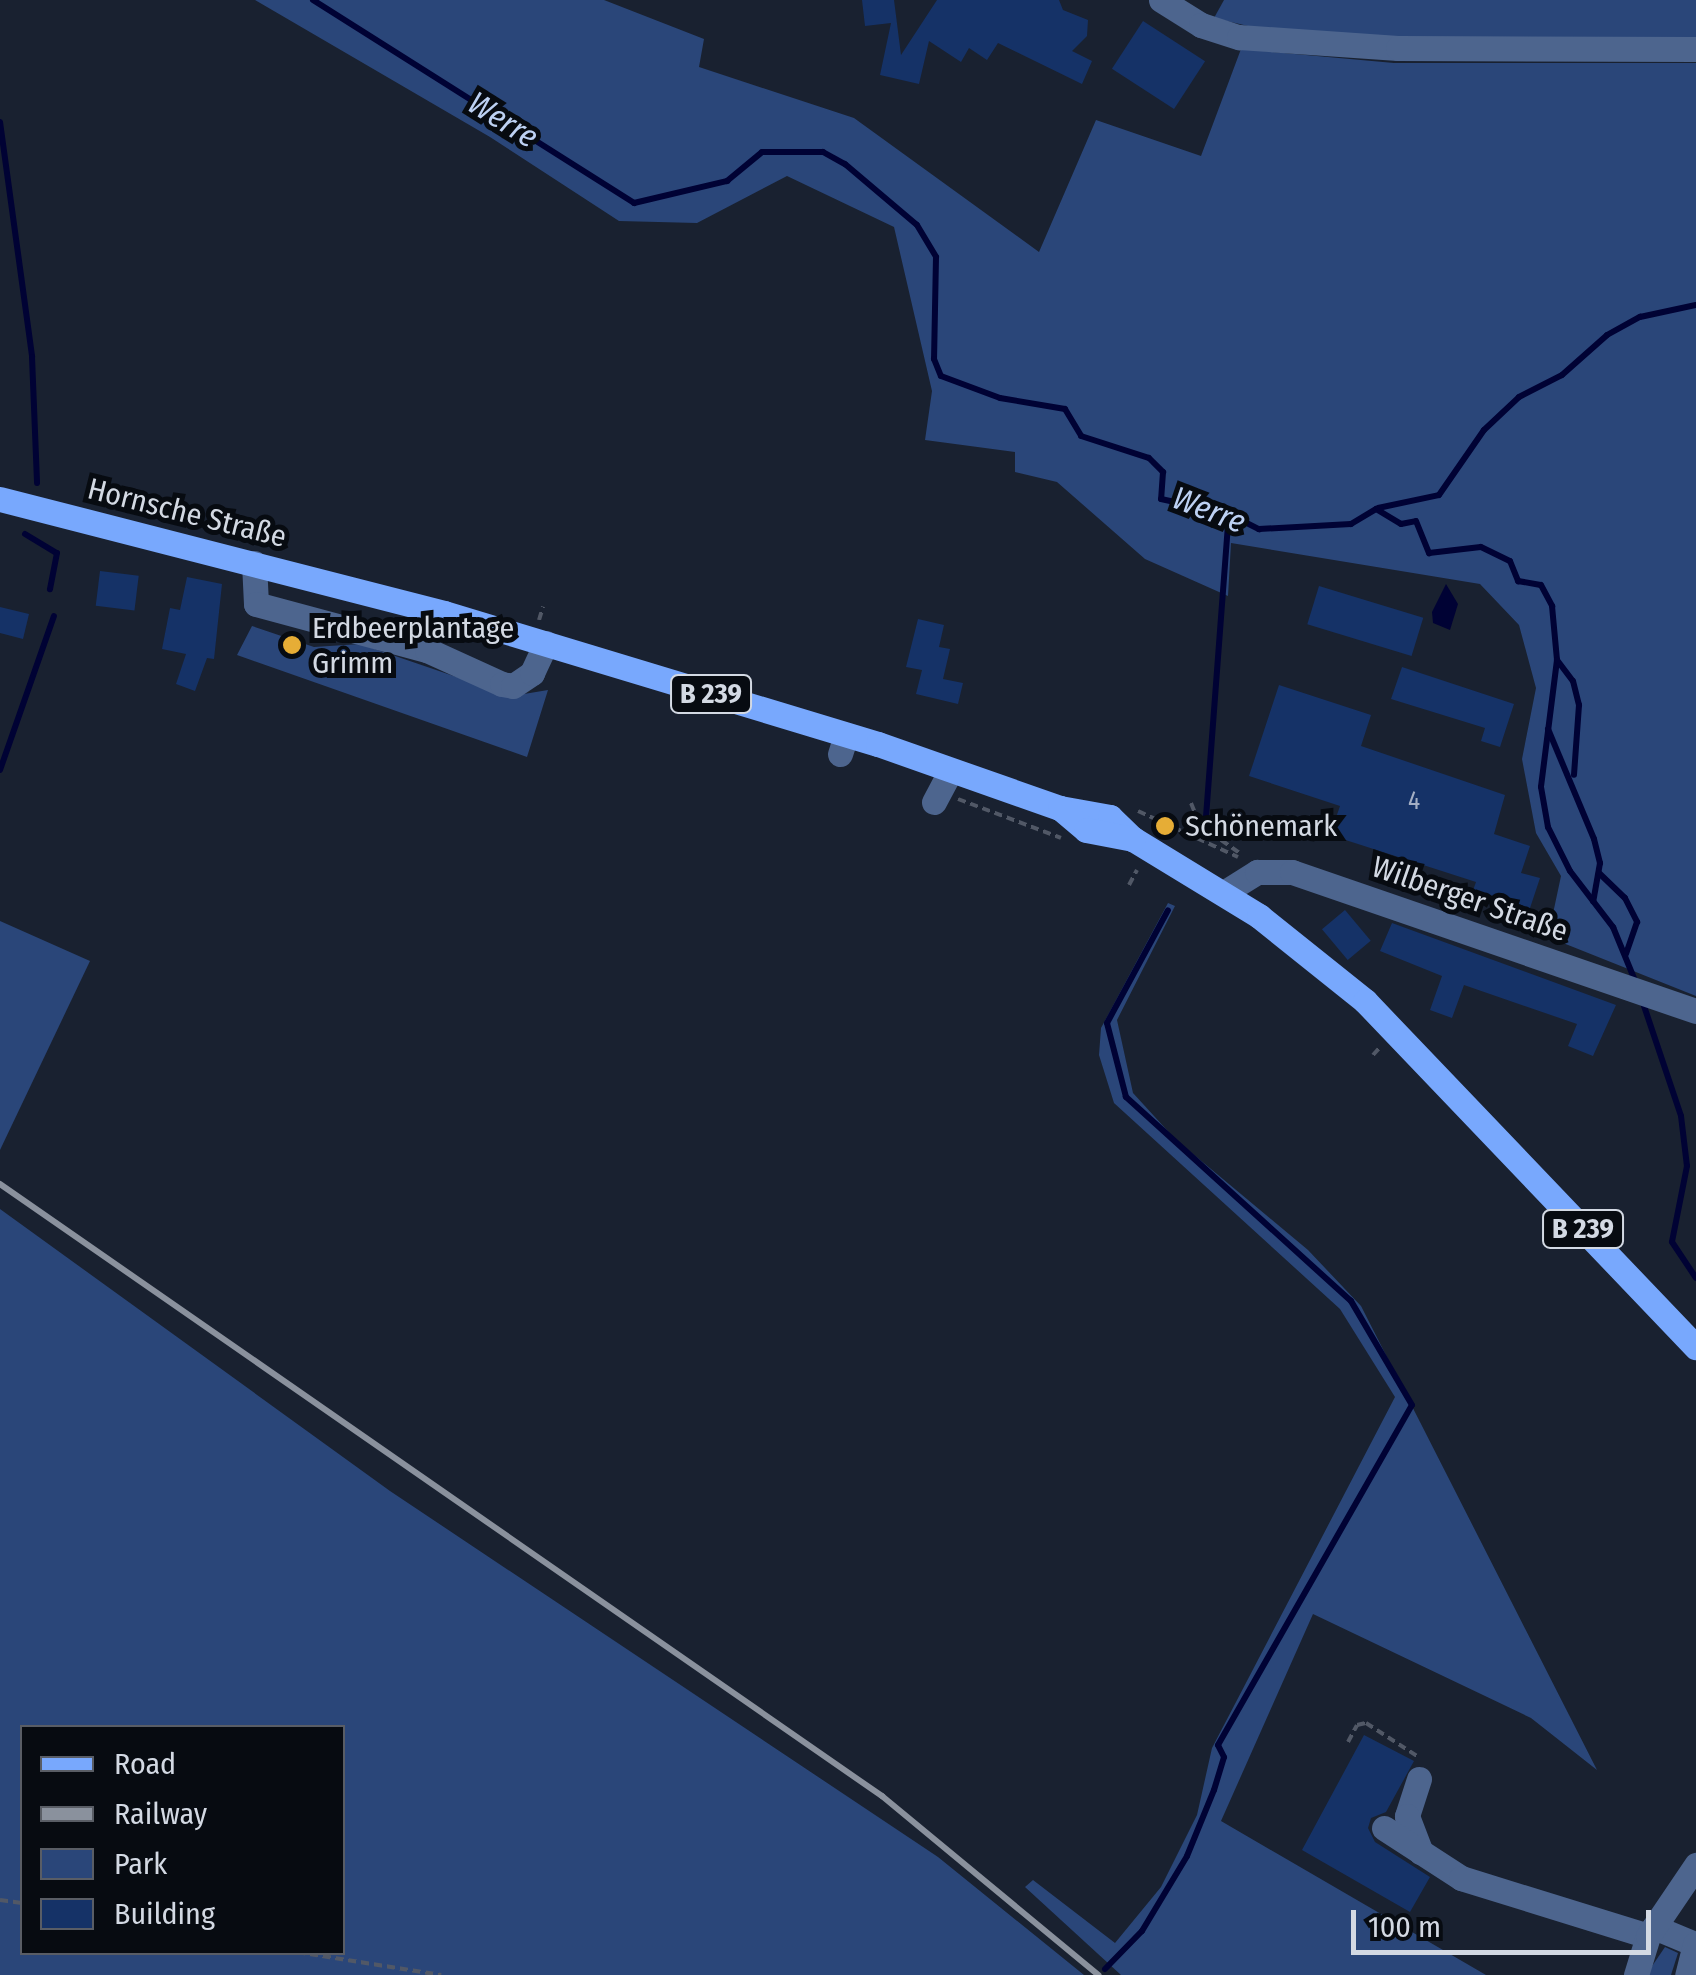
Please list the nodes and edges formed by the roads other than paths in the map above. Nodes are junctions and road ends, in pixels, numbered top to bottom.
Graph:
1 (1162, 0) edge
2 (1696, 50) edge
3 (0, 499) edge
4 (254, 563) junction
5 (546, 643) junction
6 (952, 770) junction
7 (934, 802) dead end
8 (1225, 892) junction
9 (1696, 1011) edge
10 (1683, 1343) edge
11 (1419, 1779) road end
12 (1384, 1828) dead end
13 (1421, 1852) junction
14 (1696, 1865) edge
15 (1651, 1932) junction
16 (1696, 1944) edge
17 (1636, 1975) edge
18 (1687, 1975) edge

1 - 2 street
3 - 4 main road, Hornsche Straße / B 239
4 - 5 main road, Hornsche Straße / B 239
4 - 5 street
5 - 6 main road, B 239
6 - 7 street
6 - 8 main road, B 239
8 - 9 street, Wilberger Straße
8 - 10 main road, B 239
11 - 13 street
12 - 13 street
13 - 15 street
14 - 15 street
15 - 16 street
15 - 17 street
16 - 18 street

